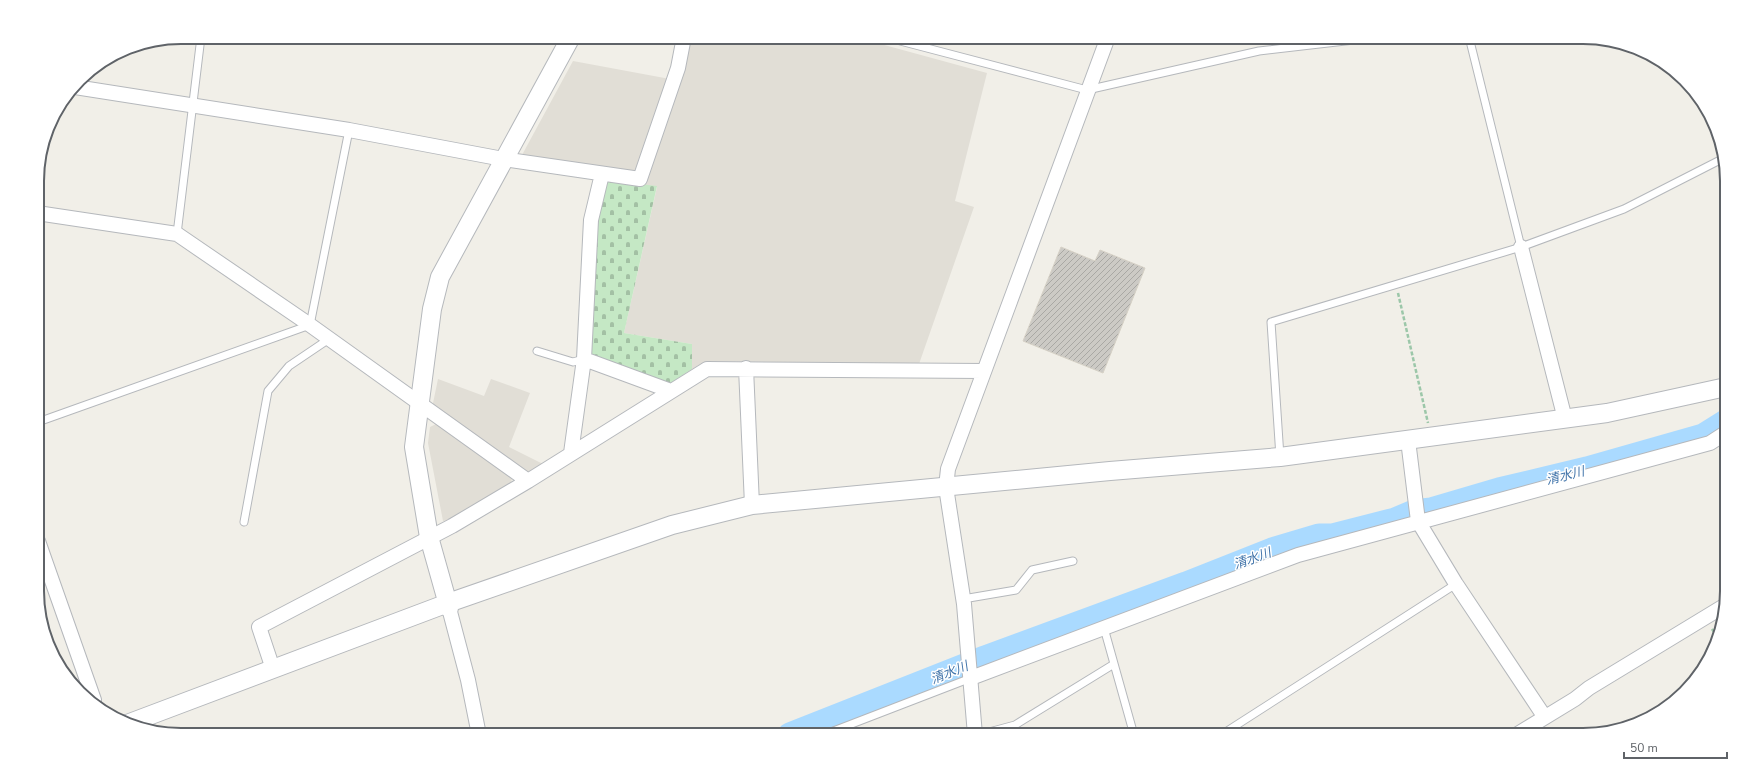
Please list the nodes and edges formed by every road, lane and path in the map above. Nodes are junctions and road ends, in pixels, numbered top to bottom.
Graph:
1 (200, 44) edge
2 (567, 44) edge
3 (683, 44) edge
4 (912, 44) edge
5 (1105, 44) edge
6 (1304, 44) edge
7 (1471, 44) edge
8 (81, 88) edge
9 (1087, 90) junction
10 (192, 106) junction
11 (349, 130) junction
12 (504, 159) junction
13 (1719, 161) edge
14 (602, 174) junction
15 (44, 214) edge
16 (177, 234) junction
17 (1521, 247) junction
18 (1396, 285) junction
19 (310, 325) junction
20 (328, 339) junction
21 (537, 350) dead end
22 (584, 359) junction
23 (746, 368) junction
24 (984, 371) junction
25 (1720, 388) edge
26 (671, 391) junction
27 (420, 404) junction
28 (1565, 419) junction
29 (44, 420) edge
30 (1431, 437) junction
31 (1720, 437) edge
32 (1408, 440) junction
33 (571, 453) junction
34 (1280, 457) junction
35 (528, 481) junction
36 (946, 486) junction
37 (752, 505) junction
38 (244, 522) dead end
39 (1418, 522) junction
40 (429, 537) junction
41 (44, 558) edge
42 (1073, 561) dead end
43 (1456, 584) junction
44 (963, 599) junction
45 (448, 605) junction
46 (1719, 609) edge
47 (1104, 628) junction
48 (1114, 664) junction
49 (273, 669) junction
50 (971, 678) junction
51 (92, 695) edge
52 (1544, 716) junction
53 (136, 721) edge
54 (478, 728) edge
55 (841, 728) edge
56 (975, 728) edge
57 (1004, 728) edge
58 (1132, 728) edge
59 (1232, 728) edge
60 (1526, 728) edge

1 - 10 lane
2 - 12 street
3 - 14 street
4 - 9 lane
5 - 9 street
6 - 9 lane
7 - 17 lane
8 - 10 street
9 - 24 street
10 - 11 street
10 - 16 lane
11 - 12 street
11 - 19 lane
12 - 14 street
12 - 27 street
13 - 17 lane
14 - 22 street
15 - 16 street
16 - 19 street
17 - 18 lane
17 - 28 street
18 - 30 path
18 - 34 lane
19 - 20 street
19 - 29 lane
20 - 27 street
20 - 38 lane
21 - 22 lane
22 - 26 street
22 - 33 street
23 - 24 street
23 - 26 street
23 - 37 street
24 - 36 street
25 - 28 street
26 - 33 street
27 - 35 street
27 - 40 street
28 - 30 street
30 - 32 street
31 - 39 street
32 - 34 street
32 - 39 street
33 - 35 street
34 - 36 street
35 - 40 street
36 - 37 street
36 - 44 street
37 - 45 street
39 - 43 street
39 - 47 street
40 - 45 street
40 - 49 street
41 - 51 street
42 - 44 lane
43 - 52 street
43 - 59 lane
44 - 50 street
45 - 49 street
45 - 54 street
46 - 52 street
47 - 48 lane
47 - 50 street
48 - 57 lane
48 - 58 lane
49 - 53 street
50 - 55 lane
50 - 56 street
52 - 60 street

